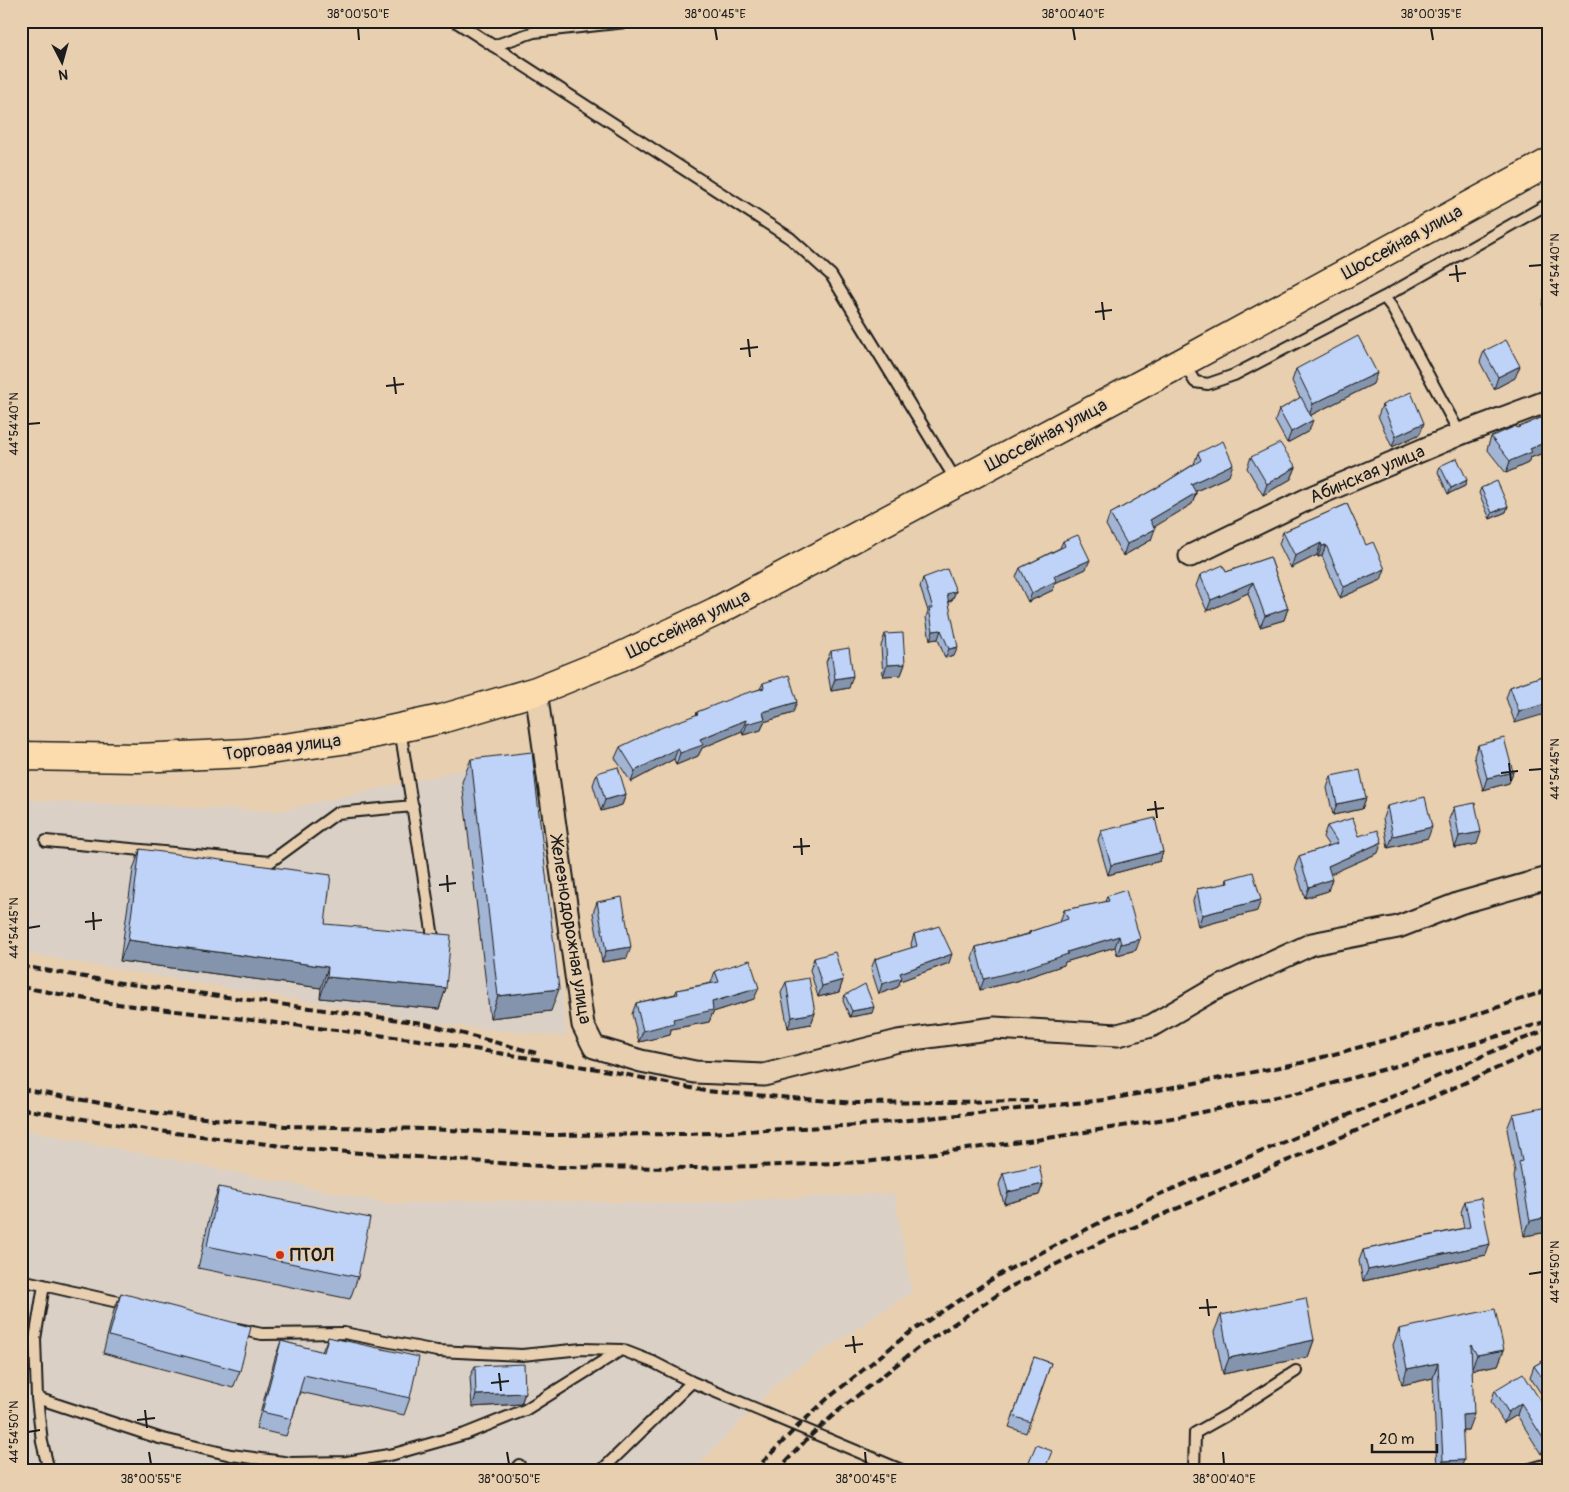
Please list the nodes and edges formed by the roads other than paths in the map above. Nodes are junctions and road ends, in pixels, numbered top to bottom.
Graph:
1 (455, 21) edge
2 (635, 21) edge
3 (603, 23) edge
4 (493, 46) junction
5 (1548, 163) edge
6 (1548, 204) edge
7 (1384, 297) junction
8 (1183, 362) junction
9 (1548, 401) edge
10 (1460, 434) junction
11 (957, 483) junction
12 (1190, 556) dead end
13 (536, 691) junction
14 (400, 728) junction
15 (21, 756) edge
16 (412, 806) junction
17 (46, 841) dead end
18 (1548, 878) edge
19 (433, 937) edge
20 (21, 1280) edge
21 (44, 1285) junction
22 (139, 1306) edge
23 (224, 1326) edge
24 (622, 1350) junction
25 (1296, 1371) dead end
26 (692, 1382) junction
27 (37, 1398) junction
28 (1548, 1464) edge
29 (49, 1471) edge
30 (601, 1471) edge
31 (904, 1471) edge
32 (1194, 1471) edge
33 (1523, 1471) edge

1 - 4 lane
2 - 3 lane
3 - 4 lane
4 - 11 lane
5 - 8 highway, Шоссейная улица
6 - 7 lane
7 - 8 lane
7 - 10 lane
8 - 11 highway, Шоссейная улица
9 - 10 street, Абинская улица
10 - 12 street, Абинская улица
11 - 13 highway, Шоссейная улица
13 - 14 highway, Торговая улица
13 - 18 street, Железнодорожная улица
14 - 15 highway, Торговая улица
14 - 16 lane
16 - 17 lane
16 - 19 lane
20 - 21 lane
21 - 22 lane
21 - 27 lane
23 - 24 lane
24 - 26 lane
24 - 27 lane
25 - 32 lane
26 - 30 lane
26 - 31 lane
27 - 29 lane
28 - 33 lane

